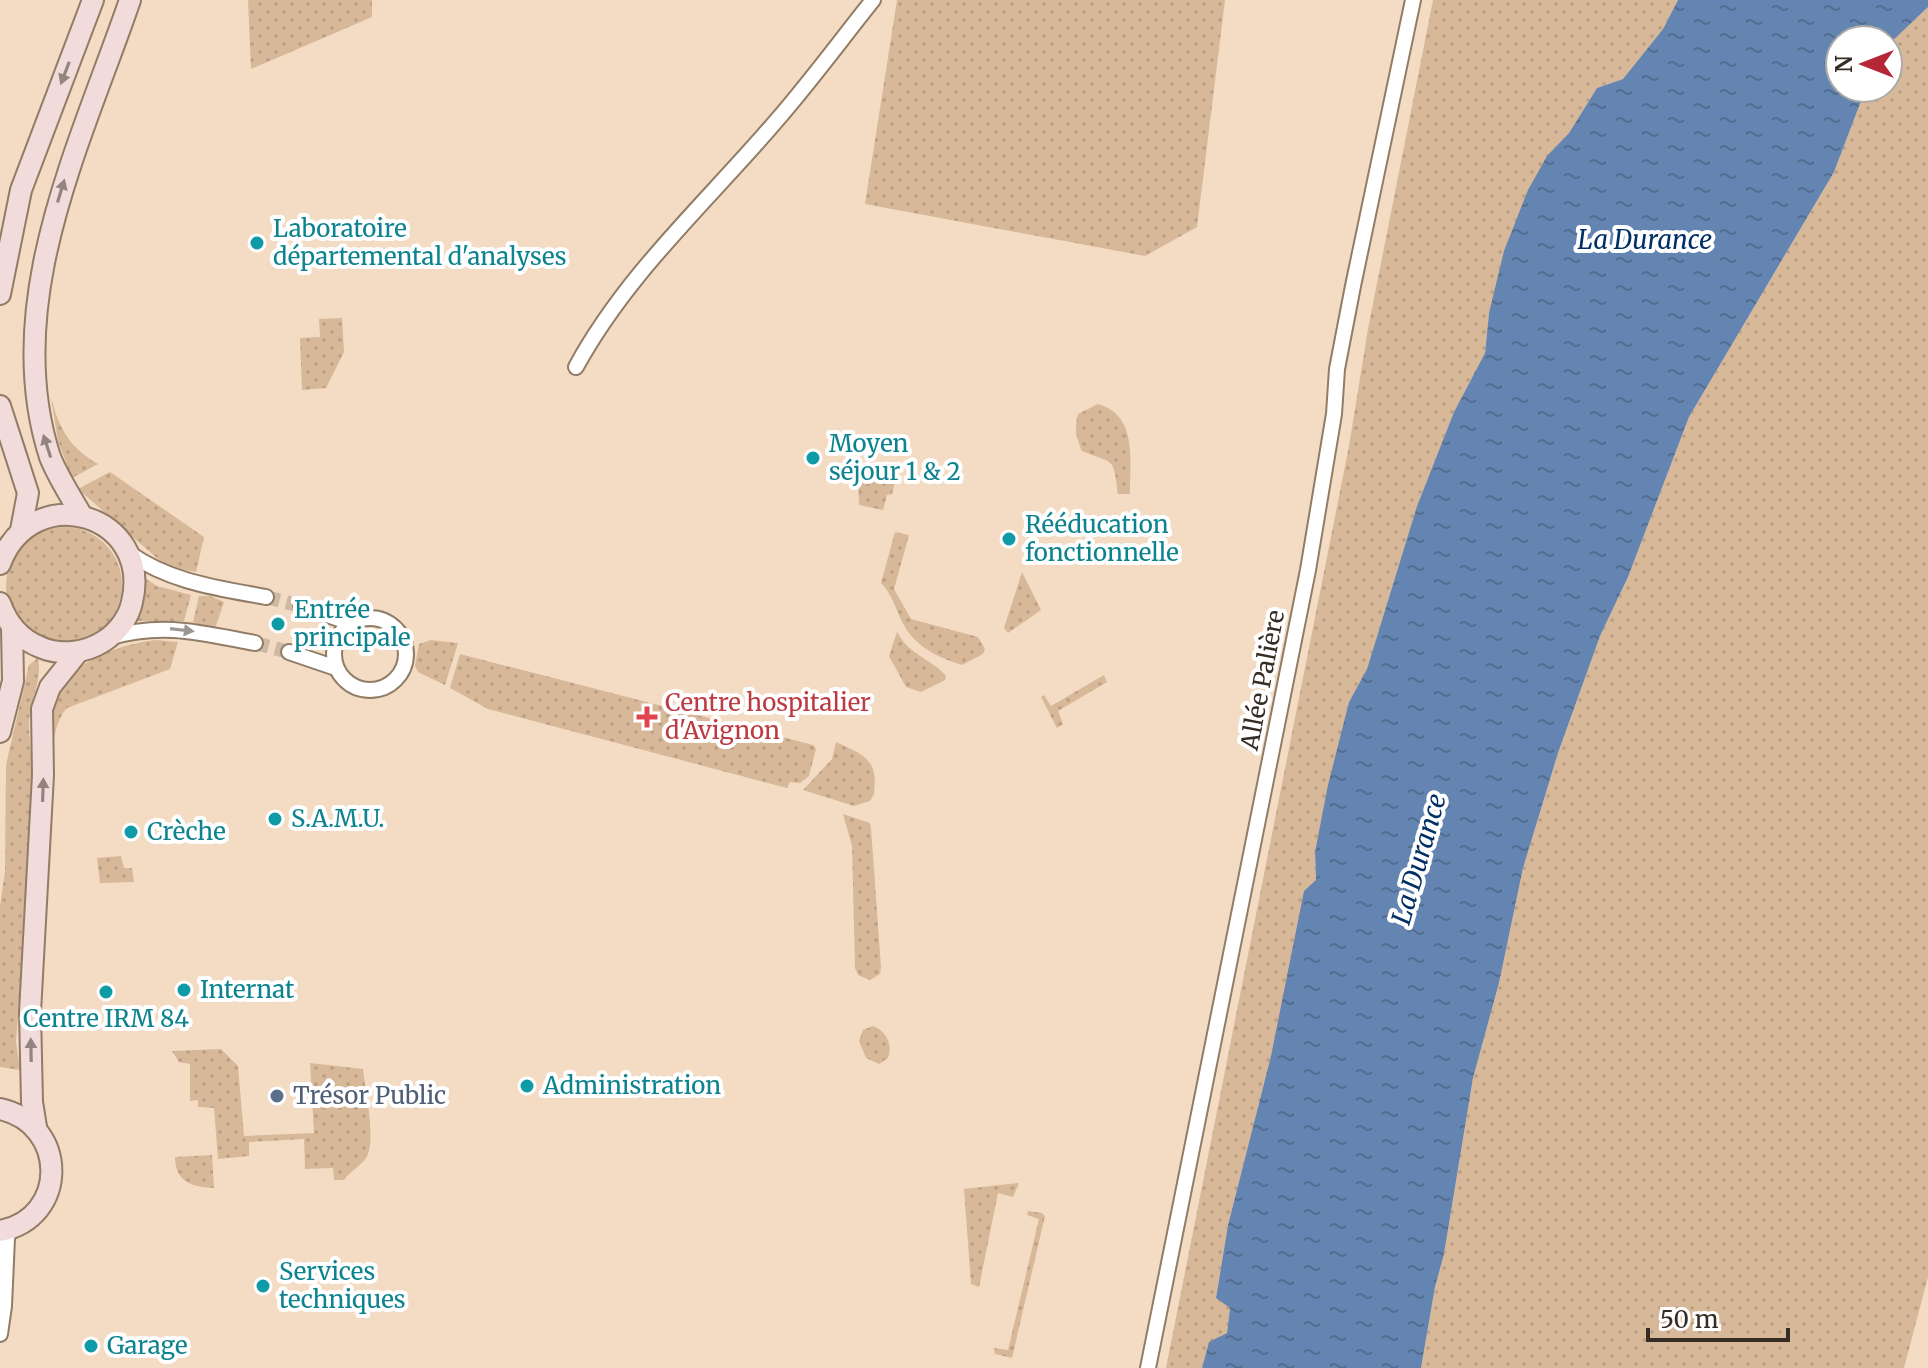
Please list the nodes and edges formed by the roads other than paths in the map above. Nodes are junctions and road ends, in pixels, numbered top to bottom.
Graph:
1 (93, 0) edge
2 (130, 0) edge
3 (873, 0) edge
4 (1413, 0) edge
5 (0, 294) edge
6 (576, 367) dead end
7 (0, 406) edge
8 (82, 516) junction
9 (21, 530) junction
10 (129, 553) junction
11 (0, 564) edge
12 (266, 597) tunnel mouth
13 (0, 603) edge
14 (301, 606) tunnel mouth
15 (351, 623) junction
16 (12, 627) junction
17 (110, 637) junction
18 (255, 643) tunnel mouth
19 (78, 652) junction
20 (289, 652) tunnel mouth
21 (336, 668) junction
22 (0, 732) edge
23 (0, 1109) edge
24 (36, 1127) junction
25 (5, 1230) edge
26 (0, 1334) edge
27 (1148, 1368) edge

1 -> 5 street
8 -> 2 street
3 - 6 street
4 - 27 street, Allée Palière
7 - 9 street
8 - 9 street
8 - 10 street
9 - 11 street
10 - 12 street
10 - 17 street
13 - 16 street
14 - 15 street
15 - 21 street
15 - 21 street
16 - 19 street
16 - 22 street
17 -> 18 street
17 - 19 street
24 -> 19 street
20 - 21 street
23 - 24 street
24 - 25 street
25 - 26 street

